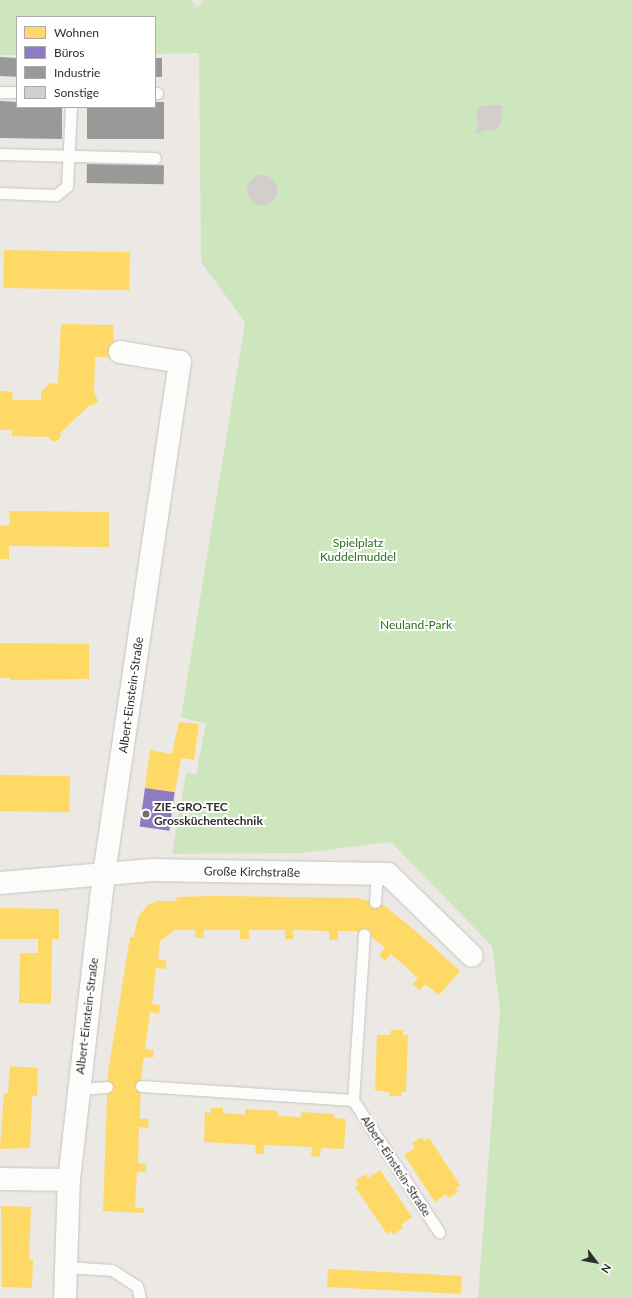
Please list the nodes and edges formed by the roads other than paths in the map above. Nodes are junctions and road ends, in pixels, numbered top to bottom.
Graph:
1 (0, 92) edge
2 (16, 92) edge
3 (71, 108) edge
4 (0, 154) edge
5 (70, 156) junction
6 (155, 158) dead end
7 (0, 193) edge
8 (120, 352) dead end
9 (104, 874) junction
10 (377, 874) junction
11 (0, 883) edge
12 (375, 902) dead end
13 (364, 934) dead end
14 (472, 956) dead end
15 (141, 1086) dead end
16 (107, 1087) dead end
17 (78, 1089) junction
18 (353, 1100) junction
19 (0, 1179) edge
20 (69, 1180) junction
21 (439, 1232) dead end
22 (66, 1267) junction
23 (65, 1298) edge
24 (140, 1298) edge

1 - 2 lane
3 - 5 lane
4 - 5 lane
5 - 6 lane
5 - 7 lane
8 - 9 street, Albert-Einstein-Straße
9 - 10 street, Große Kirchstraße
9 - 11 street, Große Kirchstraße
9 - 17 street, Albert-Einstein-Straße
10 - 12 lane
10 - 14 street, Große Kirchstraße
13 - 18 lane
15 - 18 lane
16 - 17 lane, Albert-Einstein-Straße
17 - 20 street, Albert-Einstein-Straße
18 - 21 lane, Albert-Einstein-Straße
19 - 20 street
20 - 22 street, Albert-Einstein-Straße
22 - 23 street, Albert-Einstein-Straße
22 - 24 lane

